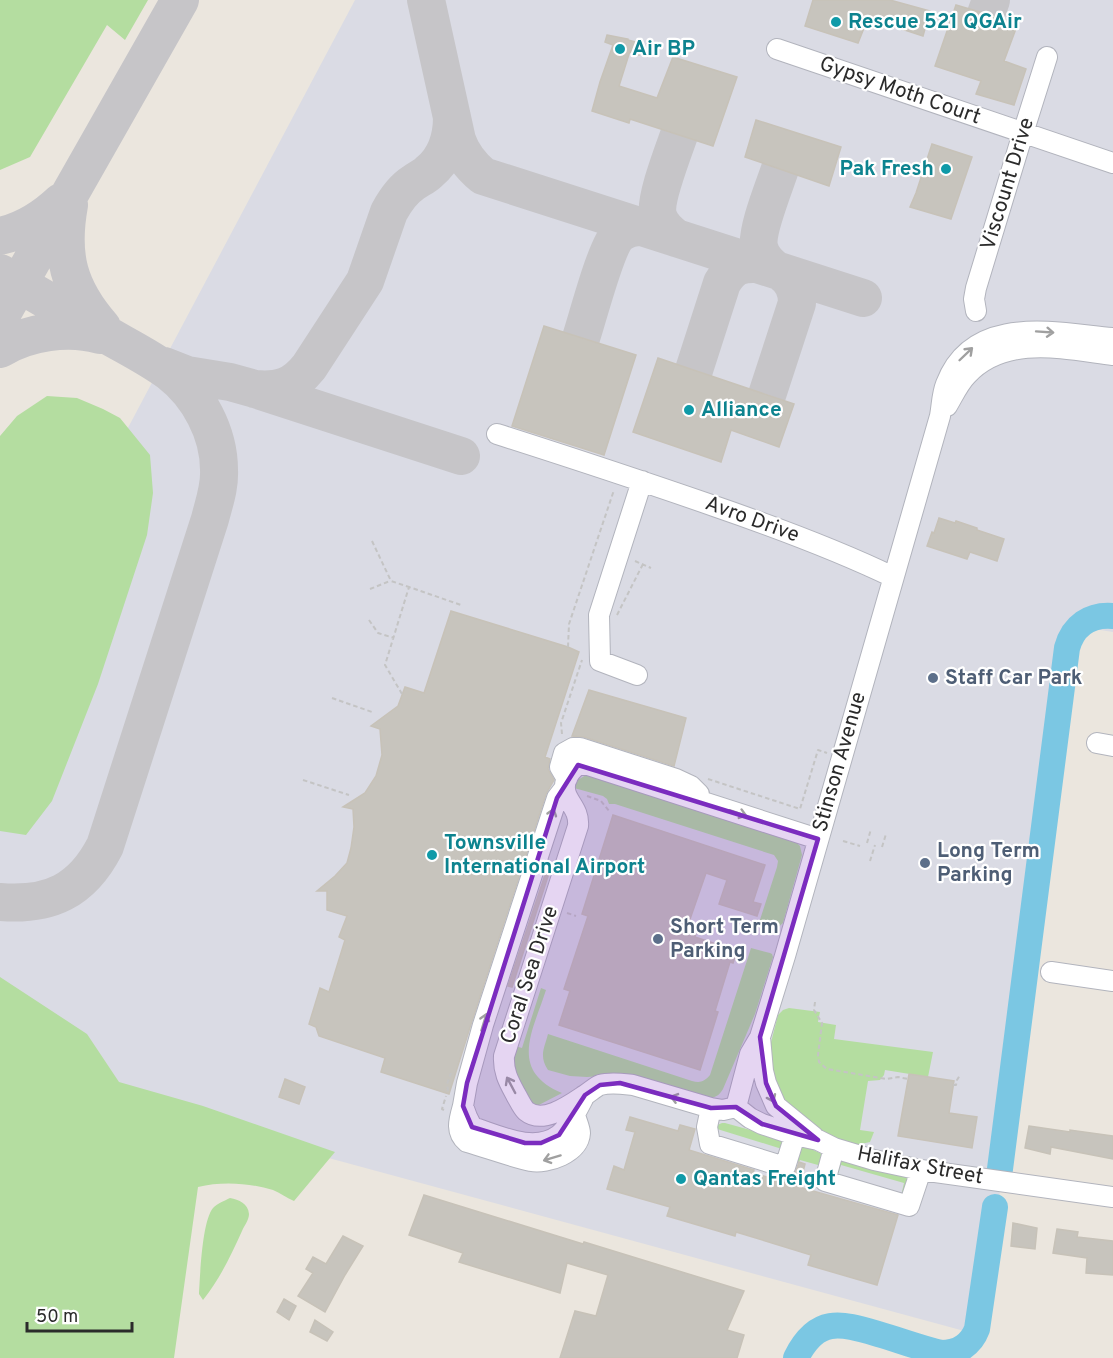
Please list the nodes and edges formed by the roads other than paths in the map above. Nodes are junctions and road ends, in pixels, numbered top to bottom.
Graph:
1 (777, 49) dead end
2 (1047, 57) dead end
3 (1023, 133) junction
4 (1113, 163) edge
5 (976, 311) dead end
6 (1113, 338) edge
7 (1113, 355) edge
8 (940, 416) junction
9 (497, 434) dead end
10 (642, 481) junction
11 (893, 577) junction
12 (637, 675) dead end
13 (565, 784) junction
14 (818, 839) junction
15 (1051, 972) dead end
16 (1113, 981) edge
17 (760, 1037) junction
18 (585, 1095) junction
19 (736, 1107) junction
20 (711, 1108) junction
21 (795, 1136) junction
22 (826, 1144) junction
23 (921, 1170) junction
24 (1113, 1197) edge

1 - 3 street, Gypsy Moth Court
2 - 3 street, Viscount Drive
3 - 4 street, Gypsy Moth Court
3 - 5 street, Viscount Drive
8 -> 6 street
7 - 8 street
8 - 11 street, Stinson Avenue
9 - 10 street, Avro Drive
10 - 11 street, Avro Drive
10 - 12 street
11 - 14 street, Stinson Avenue
13 -> 14 street
18 -> 13 street, Coral Sea Drive
18 -> 13 street
14 - 17 street, Stinson Avenue
15 - 16 street
17 - 19 street, Stinson Avenue
17 -> 22 street
20 -> 18 street, Coral Sea Drive
19 - 20 street, Coral Sea Drive
19 - 21 street, Halifax Street
20 - 21 street
21 - 22 street, Halifax Street
22 - 23 street, Halifax Street
22 - 23 street
23 - 24 street, Halifax Street

